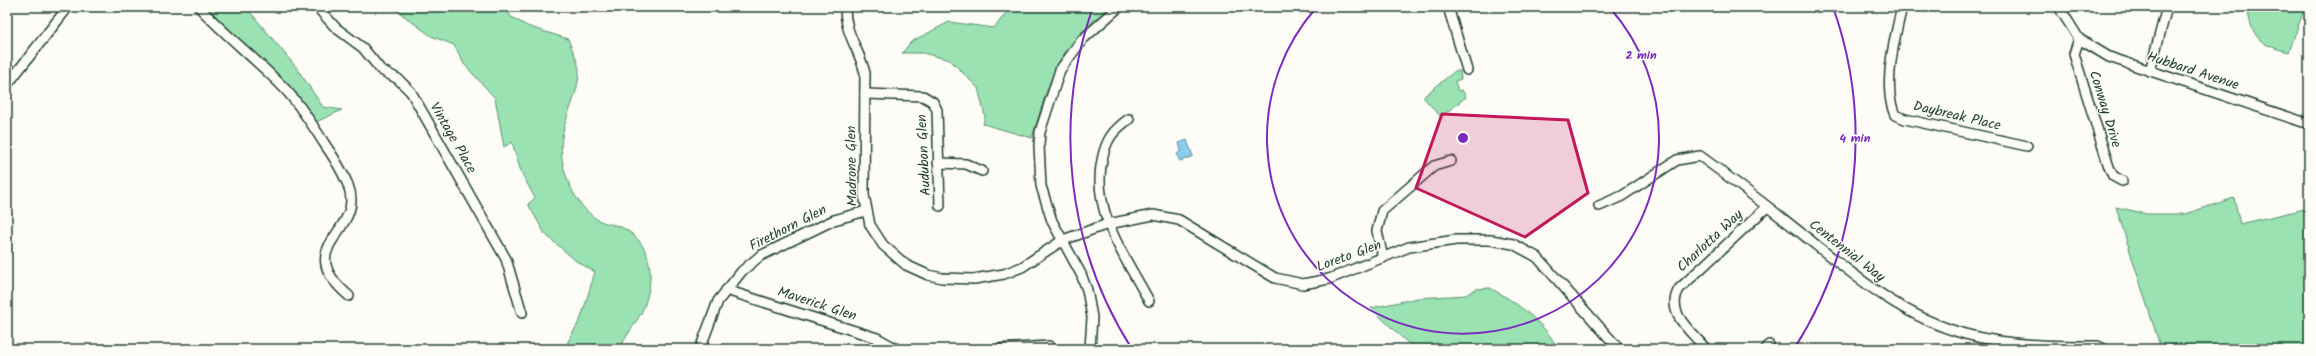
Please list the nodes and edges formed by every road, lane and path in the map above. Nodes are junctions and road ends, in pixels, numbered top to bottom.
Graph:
1 (68, 7) edge
2 (199, 7) edge
3 (318, 7) edge
4 (845, 7) edge
5 (1118, 7) edge
6 (1448, 7) edge
7 (1902, 7) edge
8 (2059, 7) edge
9 (2167, 7) edge
10 (2077, 36) junction
11 (1467, 70) dead end
12 (2150, 72) junction
13 (7, 85) edge
14 (865, 94) junction
15 (1130, 119) dead end
16 (2309, 124) edge
17 (2027, 146) dead end
18 (1451, 161) dead end
19 (938, 163) junction
20 (982, 171) dead end
21 (2122, 182) dead end
22 (940, 206) dead end
23 (1599, 206) dead end
24 (1768, 207) junction
25 (866, 211) junction
26 (1108, 224) junction
27 (1063, 240) junction
28 (1383, 258) junction
29 (726, 290) junction
30 (349, 296) dead end
31 (1149, 301) dead end
32 (522, 313) dead end
33 (1049, 346) dead end
34 (700, 349) edge
35 (897, 349) edge
36 (999, 349) edge
37 (1090, 349) edge
38 (1619, 349) edge
39 (1706, 349) edge
40 (2104, 349) edge

1 - 13 street
2 - 30 street
3 - 32 street, Vintage Place
4 - 14 street, Madrone Glen
5 - 27 street
6 - 11 street
7 - 17 street, Daybreak Place
8 - 10 street
9 - 12 street
10 - 12 street, Hubbard Avenue
10 - 21 street, Conway Drive
12 - 16 street, Hubbard Avenue
14 - 19 street, Audubon Glen
14 - 25 street, Madrone Glen
15 - 26 street
18 - 28 street
19 - 20 street
19 - 22 street, Audubon Glen
23 - 24 street, Centennial Way
24 - 39 street, Charlotta Way
24 - 40 street, Centennial Way
25 - 27 street, Madrone Glen
25 - 29 street, Firethorn Glen
26 - 27 street, Loreto Glen
26 - 28 street, Loreto Glen
26 - 31 street
27 - 37 street
28 - 38 street, Loreto Glen
29 - 34 street, Firethorn Glen
29 - 35 street, Maverick Glen
33 - 36 street

